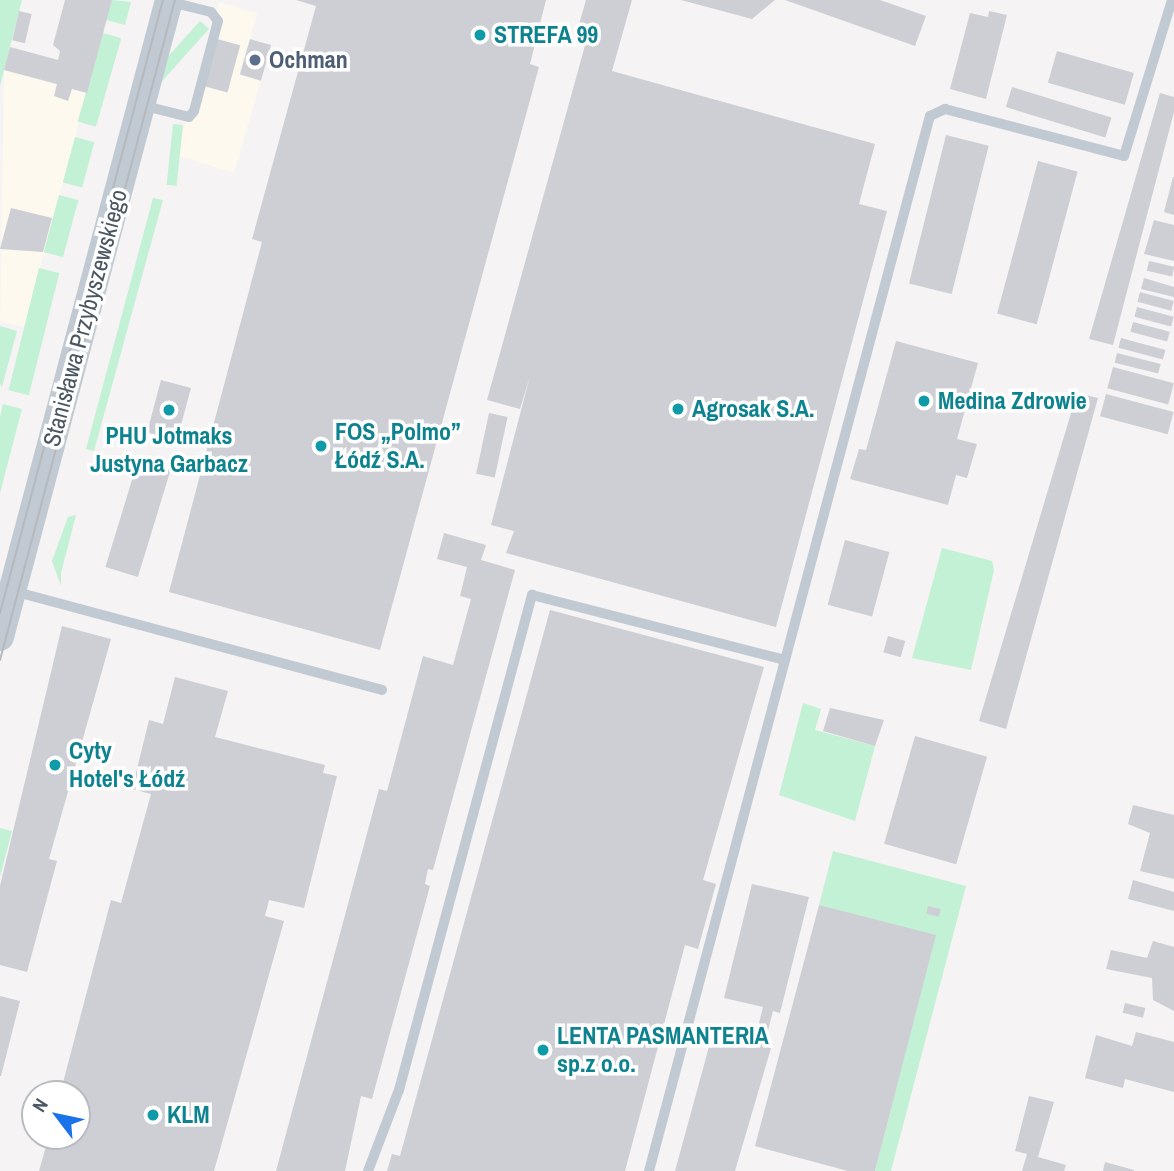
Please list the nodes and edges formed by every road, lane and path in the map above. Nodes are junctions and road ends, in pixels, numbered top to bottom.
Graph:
1 (1172, 0) edge
2 (169, 1) edge
3 (141, 105) junction
4 (12, 591) junction
5 (0, 636) edge
6 (785, 660) junction
7 (382, 690) dead end
8 (368, 1171) edge
9 (649, 1171) edge

1 - 6 lane
2 - 3 street, Stanisława Przybyszewskiego
2 - 3 lane
3 - 4 street, Stanisława Przybyszewskiego
4 - 5 street, Stanisława Przybyszewskiego
4 - 7 lane
6 - 8 lane
6 - 9 lane

